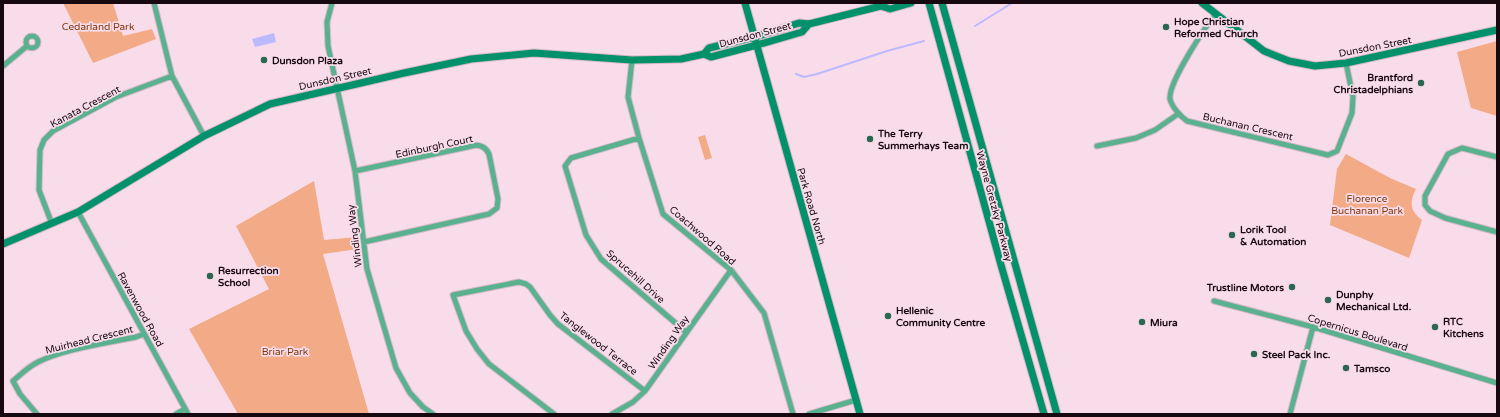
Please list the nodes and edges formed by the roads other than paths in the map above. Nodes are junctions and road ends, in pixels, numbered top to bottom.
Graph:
1 (154, 3) edge
2 (332, 3) edge
3 (745, 3) edge
4 (911, 3) edge
5 (929, 3) edge
6 (942, 3) edge
7 (1202, 3) edge
8 (882, 4) edge
9 (1216, 14) junction
10 (809, 24) junction
11 (1497, 30) edge
12 (755, 37) junction
13 (757, 45) junction
14 (27, 46) dead end
15 (704, 54) junction
16 (632, 60) junction
17 (1346, 63) junction
18 (3, 66) edge
19 (172, 76) junction
20 (337, 88) junction
21 (1178, 114) junction
22 (204, 136) junction
23 (639, 138) junction
24 (1097, 146) dead end
25 (1497, 157) edge
26 (355, 172) junction
27 (78, 212) junction
28 (52, 224) junction
29 (1497, 232) edge
30 (364, 242) junction
31 (3, 244) edge
32 (731, 270) junction
33 (1214, 301) dead end
34 (1313, 327) junction
35 (686, 332) junction
36 (144, 334) junction
37 (1497, 383) edge
38 (645, 391) junction
39 (856, 400) junction
40 (187, 412) edge
41 (37, 414) edge
42 (176, 414) edge
43 (432, 414) edge
44 (554, 414) edge
45 (612, 414) edge
46 (793, 414) edge
47 (809, 414) edge
48 (860, 414) edge
49 (1044, 414) edge
50 (1057, 414) edge
51 (1290, 414) edge

1 - 19 street
2 - 20 street, Winding Way
3 - 12 main road, Park Road North
4 - 8 main road, Dunsdon Street
5 - 49 main road, Wayne Gretzky Parkway
6 - 50 main road, Wayne Gretzky Parkway
7 - 9 main road, Dunsdon Street
8 - 10 main road, Dunsdon Street
9 - 17 main road, Dunsdon Street
9 - 21 street
10 - 12 main road, Dunsdon Street
10 - 13 main road, Dunsdon Street
11 - 17 main road, Dunsdon Street
12 - 13 main road, Park Road North
12 - 15 main road, Dunsdon Street
13 - 15 main road, Dunsdon Street
13 - 39 main road, Park Road North
14 - 18 street
15 - 16 main road, Dunsdon Street
16 - 20 main road, Dunsdon Street
16 - 23 street, Coachwood Road
17 - 21 street, Buchanan Crescent
19 - 22 street
19 - 28 street, Kanata Crescent
20 - 22 main road, Dunsdon Street
20 - 26 street, Winding Way
21 - 24 street
22 - 27 main road, Dunsdon Street
23 - 32 street, Coachwood Road
23 - 35 street, Sprucehill Drive
25 - 29 street
26 - 30 street, Winding Way
26 - 30 street, Edinburgh Court
27 - 28 main road, Dunsdon Street
27 - 36 street, Ravenwood Road
28 - 31 main road, Dunsdon Street
30 - 43 street, Winding Way
32 - 35 street, Winding Way
32 - 46 street, Coachwood Road
33 - 34 street, Copernicus Boulevard
34 - 37 street, Copernicus Boulevard
34 - 51 street
35 - 38 street, Winding Way
36 - 40 street, Ravenwood Road
36 - 41 street, Muirhead Crescent
38 - 44 street, Tanglewood Terrace
38 - 45 street, Winding Way
39 - 47 street
39 - 48 main road, Park Road North
40 - 42 street

